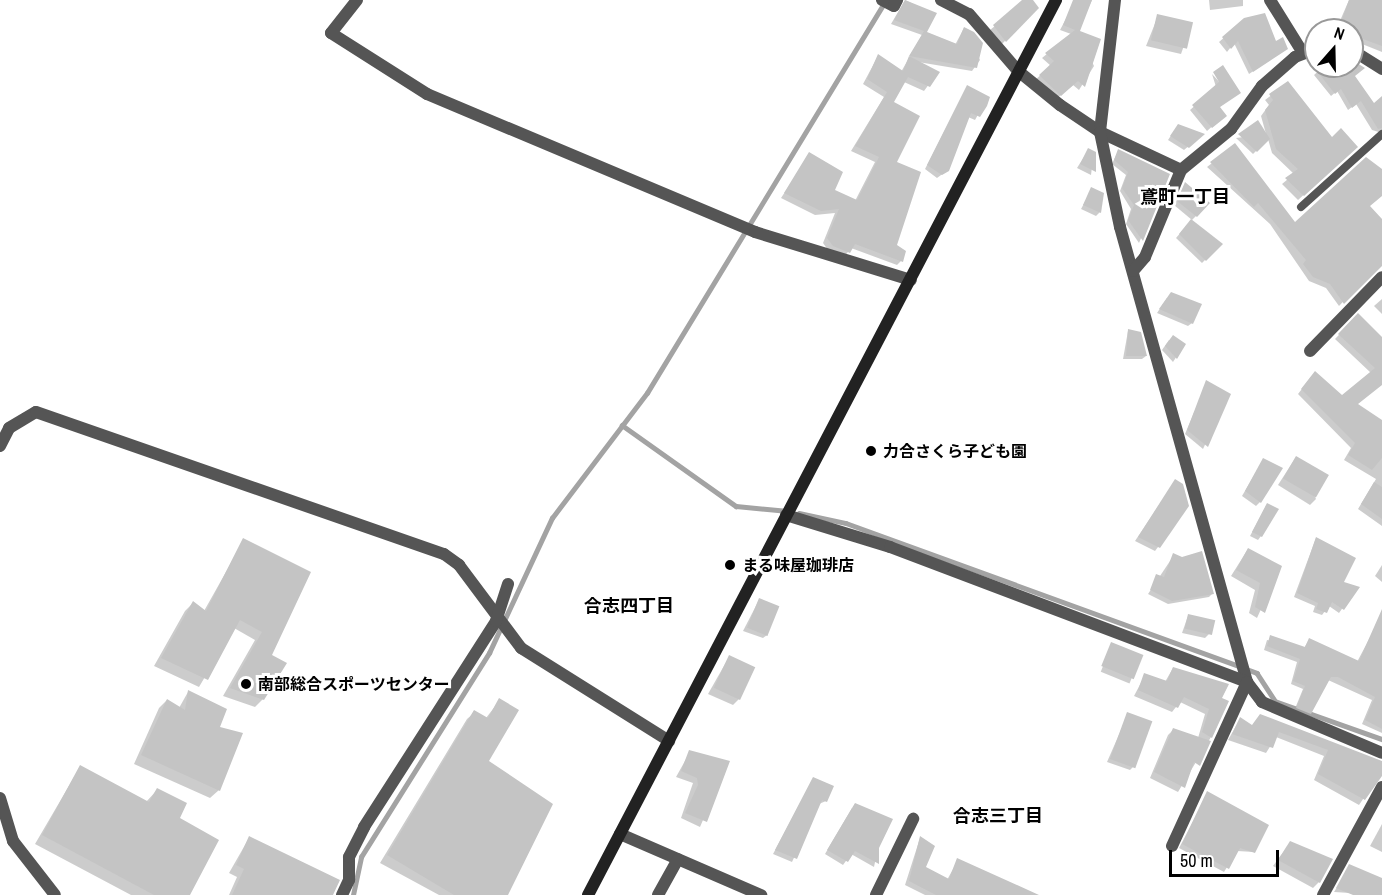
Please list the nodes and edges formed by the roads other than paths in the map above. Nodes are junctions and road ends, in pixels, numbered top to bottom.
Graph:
1 (357, 0) edge
2 (882, 0) edge
3 (897, 0) edge
4 (941, 0) edge
5 (1056, 0) edge
6 (1115, 0) edge
7 (1270, 0) edge
8 (1303, 53) joint
9 (1364, 58) edge
10 (1382, 69) edge
11 (1018, 71) junction
12 (1100, 132) junction
13 (1382, 134) edge
14 (1181, 170) junction
15 (1301, 207) dead end
16 (1133, 271) junction
17 (1382, 277) edge
18 (911, 280) junction
19 (1310, 351) dead end
20 (0, 447) edge
21 (786, 515) junction
22 (508, 584) dead end
23 (496, 621) junction
24 (1247, 682) junction
25 (669, 741) junction
26 (1382, 753) edge
27 (1382, 787) edge
28 (0, 798) edge
29 (1377, 807) edge
30 (913, 819) dead end
31 (620, 834) junction
32 (1172, 846) dead end
33 (678, 859) junction
34 (55, 895) edge
35 (342, 895) edge
36 (588, 895) edge
37 (658, 895) edge
38 (761, 895) edge
39 (876, 895) edge
40 (1323, 895) edge

1 - 18 street
2 - 3 street
4 - 11 street
5 - 11 street
6 - 12 street
7 - 8 street
8 - 14 street
9 - 10 street
11 - 12 street
11 - 18 street
12 - 14 street
12 - 16 street
13 - 15 lane
14 - 16 street
16 - 24 street
17 - 19 street
18 - 21 street
20 - 23 street
21 - 24 street
21 - 25 street
22 - 23 street
23 - 25 street
23 - 35 street
24 - 26 street
24 - 32 street
25 - 31 street
27 - 29 street
28 - 34 street
29 - 40 street
30 - 39 street
31 - 33 street
31 - 36 street
33 - 37 street
33 - 38 street

